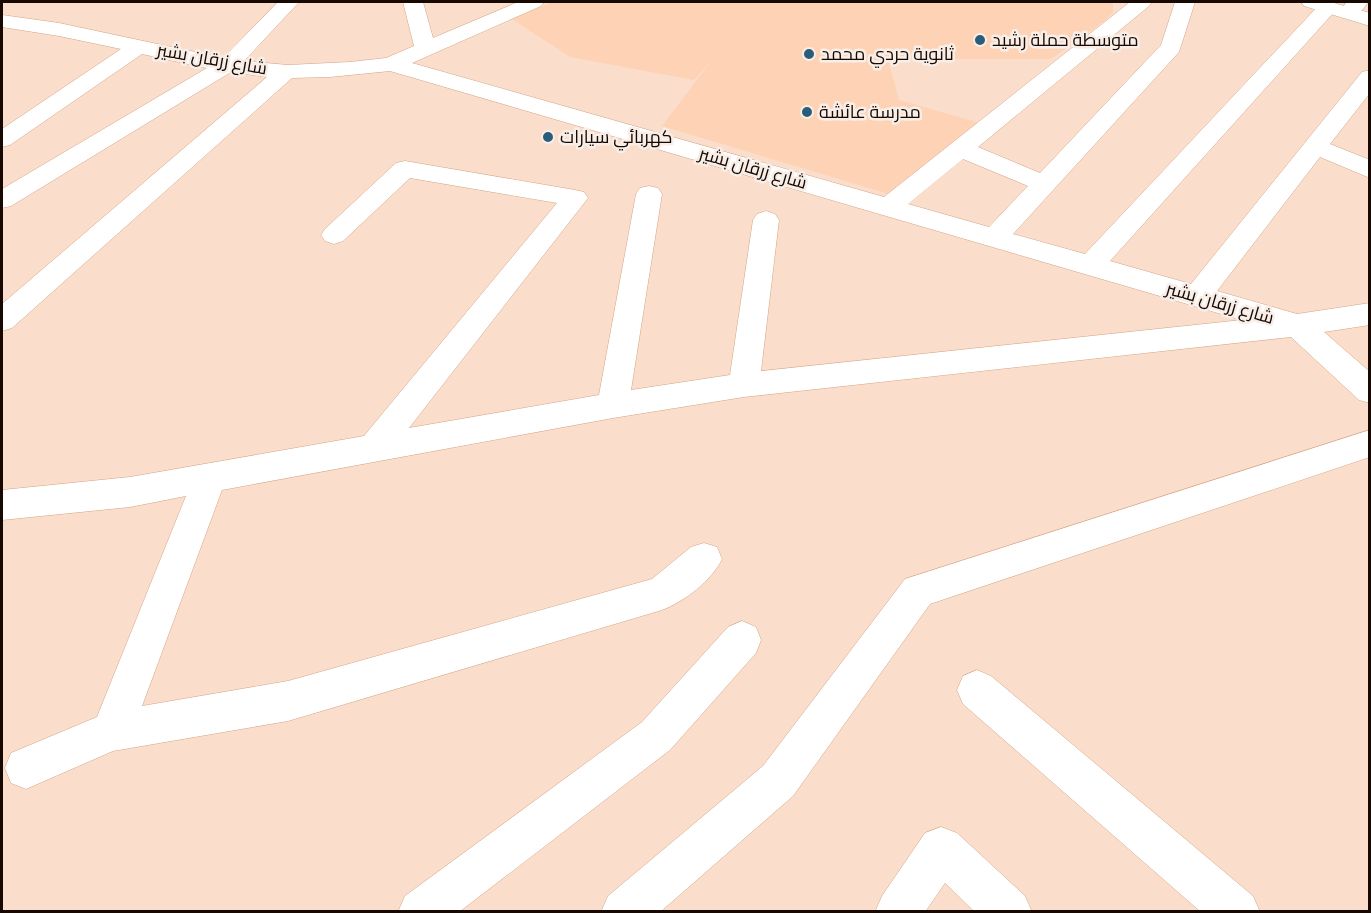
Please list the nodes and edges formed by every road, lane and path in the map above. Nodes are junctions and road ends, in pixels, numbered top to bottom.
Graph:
1 (290, 2) edge
2 (413, 2) edge
3 (534, 2) edge
4 (1142, 2) edge
5 (1185, 2) edge
6 (1336, 6) edge
7 (1370, 20) edge
8 (2, 21) edge
9 (139, 46) junction
10 (425, 49) junction
11 (391, 63) junction
12 (228, 65) junction
13 (287, 71) junction
14 (1370, 76) edge
15 (2, 140) edge
16 (1315, 146) junction
17 (959, 148) junction
18 (1370, 170) edge
19 (1043, 183) junction
20 (649, 194) dead end
21 (2, 200) edge
22 (888, 207) junction
23 (766, 220) dead end
24 (333, 235) dead end
25 (994, 238) junction
26 (1090, 266) junction
27 (1197, 297) junction
28 (1370, 314) edge
29 (2, 320) edge
30 (1297, 325) junction
31 (744, 385) junction
32 (1370, 391) edge
33 (613, 405) junction
34 (1370, 443) edge
35 (374, 448) junction
36 (210, 478) junction
37 (2, 505) edge
38 (704, 559) dead end
39 (742, 640) dead end
40 (977, 690) dead end
41 (112, 731) junction
42 (26, 768) dead end
43 (421, 912) edge
44 (624, 912) edge
45 (898, 912) edge
46 (1009, 912) edge
47 (1237, 912) edge

1 - 12 street
2 - 10 street
3 - 10 street
4 - 17 street
5 - 19 street
6 - 7 street
6 - 26 street
8 - 9 street, شارع زرقان بشير
9 - 12 street, شارع زرقان بشير
9 - 15 street
10 - 11 street
11 - 13 street, شارع زرقان بشير
11 - 22 street, شارع زرقان بشير
12 - 13 street, شارع زرقان بشير
12 - 21 street
13 - 29 street
14 - 16 street
16 - 18 street
16 - 27 street
17 - 19 street
17 - 22 street
19 - 25 street
20 - 33 street
22 - 25 street, شارع زرقان بشير
23 - 31 street
24 - 35 street
25 - 26 street, شارع زرقان بشير
26 - 27 street, شارع زرقان بشير
27 - 30 street, شارع زرقان بشير
28 - 30 street
30 - 31 street
30 - 32 street, شارع زرقان بشير
31 - 33 street
33 - 35 street
34 - 44 street
35 - 36 street
36 - 37 street
36 - 41 street
38 - 41 street
39 - 43 street
40 - 47 street
41 - 42 street
45 - 46 street

